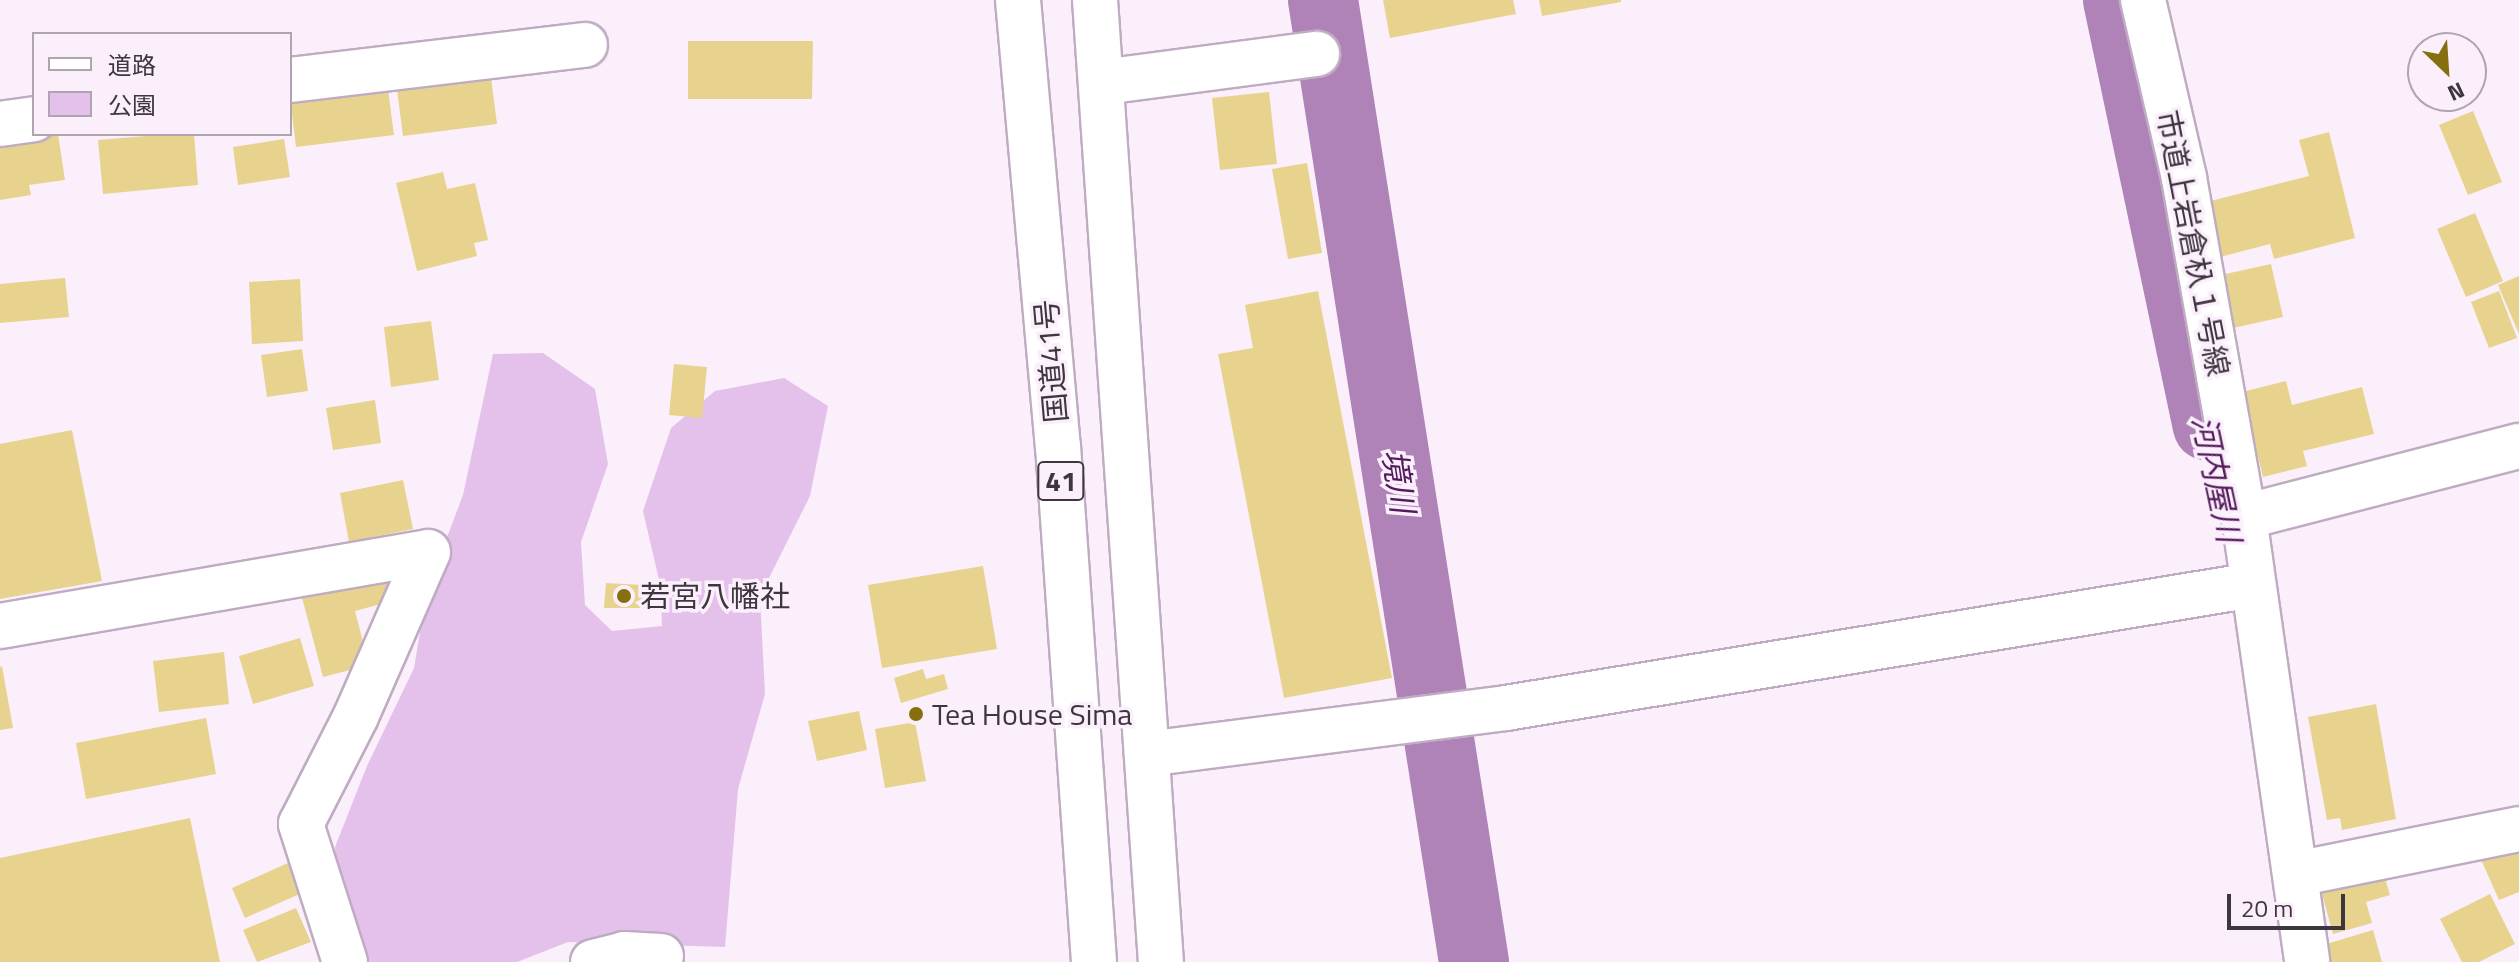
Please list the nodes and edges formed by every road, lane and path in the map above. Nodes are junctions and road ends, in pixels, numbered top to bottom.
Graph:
1 (1018, 0) edge
2 (1095, 0) edge
3 (2143, 0) edge
4 (585, 45) dead end
5 (1317, 54) dead end
6 (292, 80) edge
7 (1103, 82) junction
8 (32, 119) edge
9 (0, 124) edge
10 (2519, 446) edge
11 (2244, 517) junction
12 (2253, 585) junction
13 (0, 626) edge
14 (1147, 754) junction
15 (2519, 829) edge
16 (2296, 874) junction
17 (661, 956) dead end
18 (345, 962) edge
19 (593, 962) edge
20 (1094, 962) edge
21 (1161, 962) edge
22 (2307, 962) edge

1 - 20 main road, 国道41号 / 41
2 - 7 main road, 41
3 - 11 main road, 市道上岩倉杁１号線
4 - 6 main road
5 - 7 main road
7 - 14 main road, 41
8 - 9 main road
10 - 11 main road
11 - 12 main road, 市道上岩倉杁１号線
12 - 14 main road
12 - 16 main road, 市道上岩倉杁１号線
13 - 18 main road
14 - 21 main road, 41
15 - 16 main road
16 - 22 main road, 市道上岩倉杁１号線
17 - 19 main road

